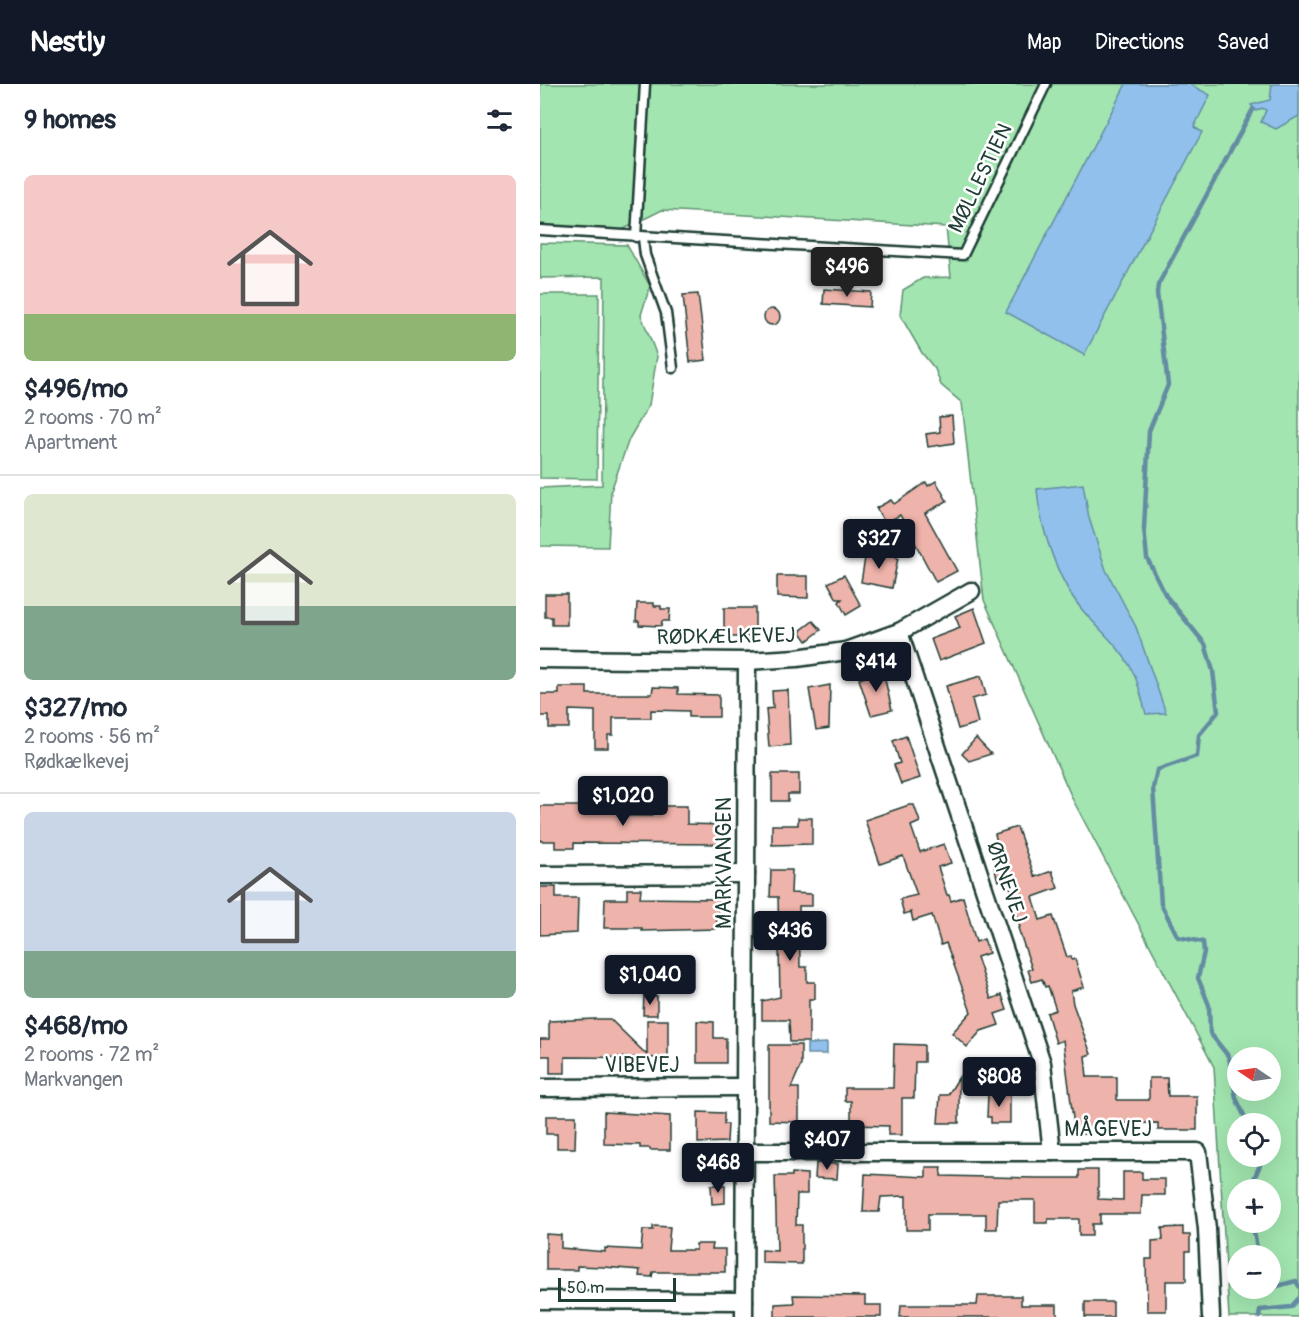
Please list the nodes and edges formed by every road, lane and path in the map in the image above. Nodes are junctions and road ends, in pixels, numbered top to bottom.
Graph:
1 (645, 84) edge
2 (1046, 84) edge
3 (540, 230) edge
4 (639, 238) junction
5 (673, 368) dead end
6 (971, 591) dead end
7 (899, 632) junction
8 (540, 659) edge
9 (747, 660) junction
10 (746, 874) junction
11 (540, 875) edge
12 (745, 1087) junction
13 (540, 1088) edge
14 (745, 1152) junction
15 (1052, 1152) junction
16 (540, 1300) edge
17 (744, 1309) edge
18 (1212, 1317) edge

1 - 4 lane
2 - 4 lane, MØLLESTIEN
3 - 4 lane
4 - 5 lane
6 - 7 street, RØDKÆLKEVEJ
7 - 9 street, RØDKÆLKEVEJ
7 - 15 street, ØRNEVEJ
8 - 9 street, RØDKÆLKEVEJ
9 - 10 street, MARKVANGEN
10 - 11 street
10 - 12 street, MARKVANGEN
12 - 13 street, VIBEVEJ
12 - 14 street, MARKVANGEN
14 - 15 street, MÅGEVEJ
14 - 17 street, MARKVANGEN
15 - 18 street, MÅGEVEJ
16 - 17 street

